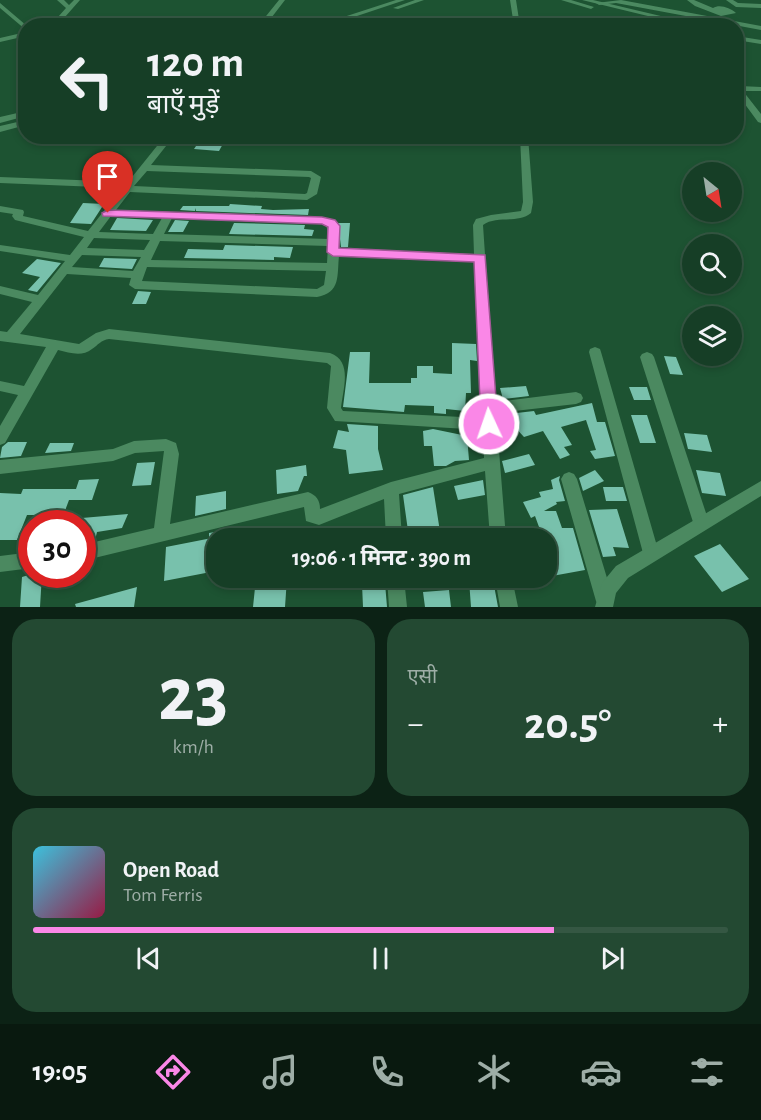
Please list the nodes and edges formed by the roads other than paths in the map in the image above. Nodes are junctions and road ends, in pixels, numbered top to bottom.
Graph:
1 (60, 0) edge
2 (77, 0) edge
3 (282, 0) edge
4 (402, 0) edge
5 (421, 0) edge
6 (513, 0) edge
7 (564, 0) edge
8 (585, 0) edge
9 (690, 0) edge
10 (729, 0) edge
11 (599, 3) junction
12 (0, 5) edge
13 (761, 6) edge
14 (69, 8) junction
15 (715, 12) junction
16 (60, 18) edge
17 (267, 18) edge
18 (345, 18) edge
19 (364, 18) edge
20 (516, 18) edge
21 (638, 18) edge
22 (667, 18) edge
23 (708, 18) joint
24 (740, 18) edge
25 (18, 20) edge
26 (744, 20) edge
27 (761, 20) edge
28 (744, 25) edge
29 (761, 28) edge
30 (744, 33) edge
31 (18, 36) edge
32 (761, 36) edge
33 (744, 39) edge
34 (0, 40) edge
35 (761, 42) edge
36 (744, 88) edge
37 (761, 89) edge
38 (744, 94) edge
39 (756, 106) edge
40 (18, 114) edge
41 (0, 120) edge
42 (761, 120) edge
43 (18, 124) edge
44 (0, 129) edge
45 (164, 144) edge
46 (524, 144) edge
47 (144, 168) junction
48 (0, 180) edge
49 (128, 187) junction
50 (0, 209) edge
51 (108, 213) junction
52 (168, 216) junction
53 (90, 234) junction
54 (156, 237) junction
55 (0, 248) edge
56 (333, 248) junction
57 (146, 258) junction
58 (480, 258) junction
59 (73, 260) junction
60 (332, 267) junction
61 (137, 275) junction
62 (0, 290) edge
63 (41, 300) junction
64 (5, 337) edge
65 (55, 344) junction
66 (595, 352) dead end
67 (647, 357) dead end
68 (0, 386) edge
69 (28, 392) junction
70 (576, 398) dead end
71 (489, 408) junction
72 (489, 424) junction
73 (0, 439) edge
74 (492, 463) junction
75 (0, 467) edge
76 (569, 479) dead end
77 (761, 488) edge
78 (391, 489) junction
79 (701, 522) junction
80 (393, 528) edge
81 (497, 528) edge
82 (161, 533) junction
83 (96, 549) edge
84 (651, 554) junction
85 (18, 562) edge
86 (0, 564) edge
87 (397, 588) edge
88 (506, 588) edge
89 (605, 604) edge
90 (398, 607) edge
91 (509, 607) edge

1 - 14 street
2 - 14 street
3 - 17 street
4 - 18 street
5 - 19 street
6 - 20 street
7 - 21 street
8 - 11 street
9 - 15 street
10 - 13 street
11 - 22 street
11 - 23 street
12 - 25 street
14 - 16 street
15 - 23 street
15 - 24 street
26 - 27 street
28 - 29 street
30 - 32 street
31 - 34 street
33 - 35 street
36 - 37 street
38 - 39 street
39 - 42 street
40 - 41 street
43 - 44 street
45 - 47 street
46 - 58 street
47 - 49 street
47 - 49 street
48 - 49 street
49 - 51 street
50 - 53 street
51 - 52 street
51 - 53 street
52 - 54 street
52 - 56 street
53 - 54 street
53 - 59 street
54 - 56 street
54 - 57 street
55 - 59 street
56 - 58 street
56 - 60 street
57 - 59 street
57 - 60 street
57 - 61 street
58 - 71 street
59 - 61 street
59 - 63 street
60 - 61 street
62 - 63 street
63 - 64 street
64 - 65 street
65 - 69 street
65 - 72 street
66 - 84 street
67 - 79 street
68 - 69 street
69 - 73 street
70 - 71 street
71 - 72 street
72 - 74 street
74 - 78 street
74 - 81 street
75 - 82 street
76 - 89 street
77 - 79 street
78 - 80 street
78 - 82 street
79 - 84 street
82 - 83 street
84 - 89 street
85 - 86 street
87 - 90 street
88 - 91 street

